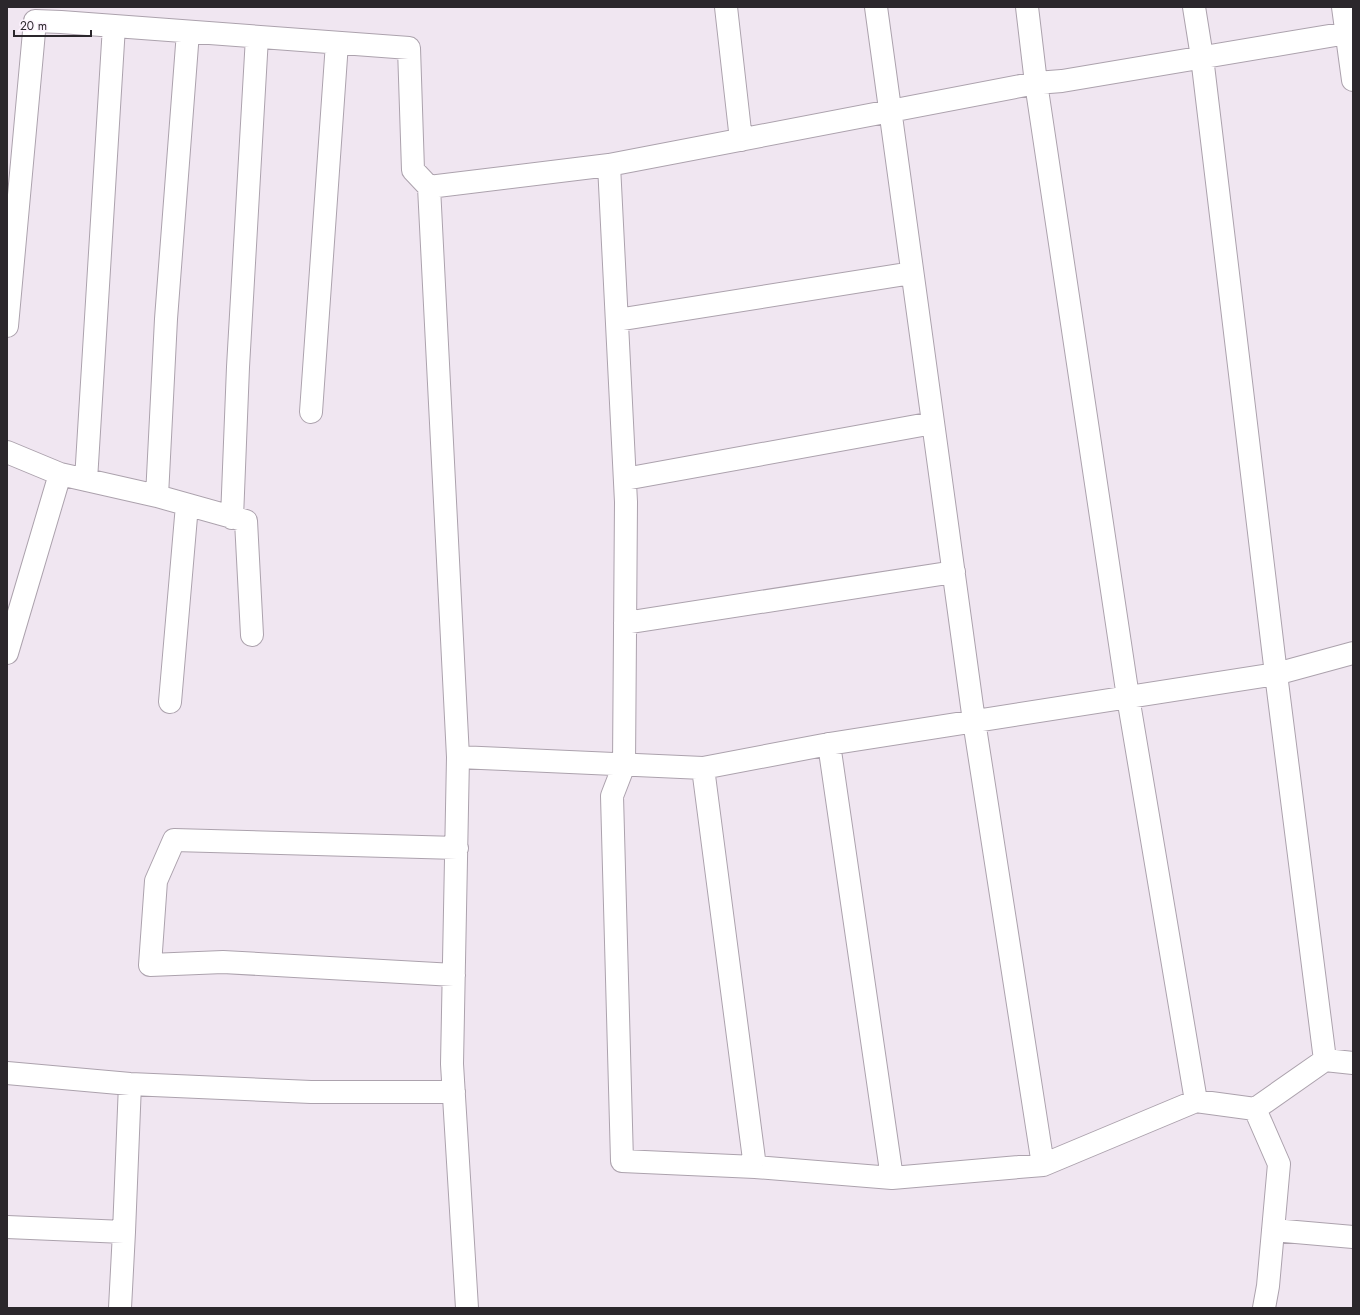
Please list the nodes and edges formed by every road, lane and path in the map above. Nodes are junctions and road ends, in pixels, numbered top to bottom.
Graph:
1 (726, 7) edge
2 (876, 7) edge
3 (1027, 7) edge
4 (1194, 7) edge
5 (1343, 7) edge
6 (36, 14) edge
7 (114, 26) junction
8 (188, 32) junction
9 (1350, 33) edge
10 (257, 37) junction
11 (337, 43) junction
12 (1202, 58) junction
13 (1353, 80) edge
14 (1036, 83) junction
15 (890, 111) junction
16 (741, 140) junction
17 (609, 165) junction
18 (429, 188) junction
19 (912, 273) junction
20 (617, 320) junction
21 (7, 326) edge
22 (311, 412) dead end
23 (933, 423) junction
24 (7, 452) edge
25 (60, 474) junction
26 (625, 479) junction
27 (86, 480) junction
28 (157, 496) junction
29 (187, 505) junction
30 (232, 518) junction
31 (954, 572) junction
32 (625, 623) junction
33 (252, 635) dead end
34 (1353, 652) edge
35 (7, 653) edge
36 (1276, 674) junction
37 (1128, 697) junction
38 (170, 702) dead end
39 (974, 721) junction
40 (829, 744) junction
41 (458, 757) junction
42 (624, 765) junction
43 (703, 768) junction
44 (456, 848) junction
45 (454, 975) junction
46 (1325, 1060) junction
47 (1353, 1063) edge
48 (7, 1073) edge
49 (130, 1084) junction
50 (454, 1092) junction
51 (1196, 1101) junction
52 (1255, 1109) junction
53 (1043, 1165) junction
54 (755, 1167) junction
55 (892, 1178) junction
56 (7, 1227) edge
57 (1273, 1230) junction
58 (124, 1232) junction
59 (1353, 1237) edge
60 (120, 1308) edge
61 (467, 1308) edge
62 (1264, 1308) edge

1 - 16 street
2 - 15 street
3 - 14 street
4 - 12 street
5 - 9 street
6 - 7 street
6 - 21 street
7 - 8 street
7 - 27 street
8 - 10 street
8 - 28 street
9 - 12 street
9 - 13 street
10 - 11 street
10 - 30 street
11 - 18 street
11 - 22 street
12 - 14 street
12 - 36 street
14 - 15 street
14 - 37 street
15 - 16 street
15 - 19 street
16 - 17 street
17 - 18 street
17 - 20 street
18 - 41 street
19 - 20 street
19 - 23 street
20 - 26 street
23 - 26 street
23 - 31 street
24 - 25 street
25 - 27 street
25 - 35 street
26 - 32 street
27 - 28 street
28 - 29 street
29 - 30 street
29 - 38 street
30 - 33 street
31 - 32 street
31 - 39 street
32 - 42 street
34 - 36 street
36 - 37 street
36 - 46 street
37 - 39 street
37 - 51 street
39 - 40 street
39 - 53 street
40 - 43 street
40 - 55 street
41 - 42 street
41 - 44 street
42 - 43 street
42 - 54 street
43 - 54 street
44 - 45 street
44 - 45 street
45 - 50 street
46 - 47 street
46 - 52 street
48 - 49 street
49 - 50 street
49 - 58 street
50 - 61 street
51 - 52 street
51 - 53 street
52 - 57 street
53 - 55 street
54 - 55 street
56 - 58 street
57 - 59 street
57 - 62 street
58 - 60 street

